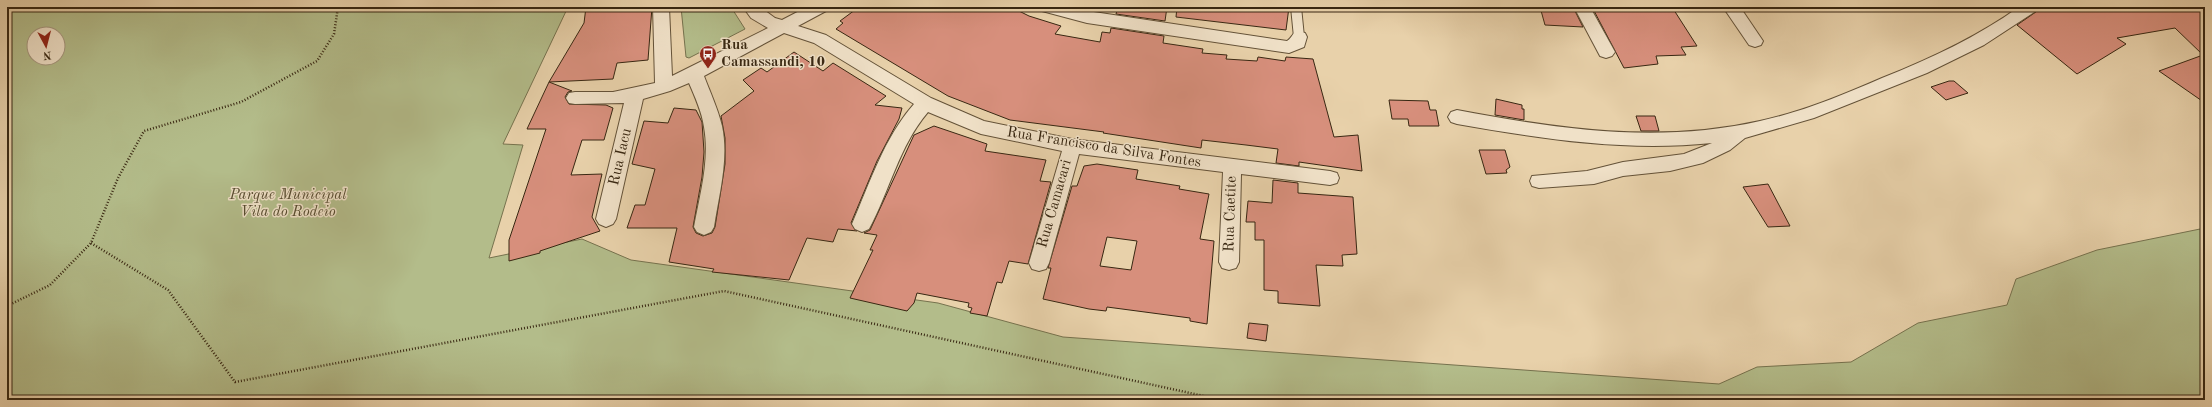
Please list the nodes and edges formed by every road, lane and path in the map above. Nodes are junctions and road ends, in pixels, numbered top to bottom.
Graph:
1 (338, 7) edge
2 (661, 7) edge
3 (751, 7) edge
4 (820, 7) edge
5 (1048, 7) edge
6 (1296, 7) edge
7 (1582, 7) edge
8 (1732, 7) edge
9 (2030, 7) edge
10 (783, 26) junction
11 (1299, 37) joint
12 (1755, 41) dead end
13 (1606, 52) dead end
14 (694, 74) junction
15 (664, 87) junction
16 (635, 95) junction
17 (575, 98) dead end
18 (926, 103) junction
19 (1457, 117) dead end
20 (1741, 132) junction
21 (1072, 146) junction
22 (1232, 167) junction
23 (1330, 178) dead end
24 (1539, 181) dead end
25 (606, 219) dead end
26 (862, 224) dead end
27 (704, 227) dead end
28 (91, 243) junction
29 (1039, 262) dead end
30 (1229, 262) dead end
31 (7, 306) edge
32 (1222, 400) edge

1 - 28 path
2 - 15 street
3 - 10 street, Rua Francisco da Silva Fontes
4 - 10 street
5 - 11 street
6 - 11 lane
7 - 13 street
8 - 12 street
9 - 20 street
10 - 14 street
10 - 18 street, Rua Francisco da Silva Fontes
14 - 15 street
14 - 27 street
15 - 16 street
16 - 17 street
16 - 25 street, Rua Iacu
18 - 21 street, Rua Francisco da Silva Fontes
18 - 26 street
19 - 20 street
20 - 24 street
21 - 22 street, Rua Francisco da Silva Fontes
21 - 29 street, Rua Camacari
22 - 23 street, Rua Francisco da Silva Fontes
22 - 30 street, Rua Caetite
28 - 31 path
28 - 32 path

